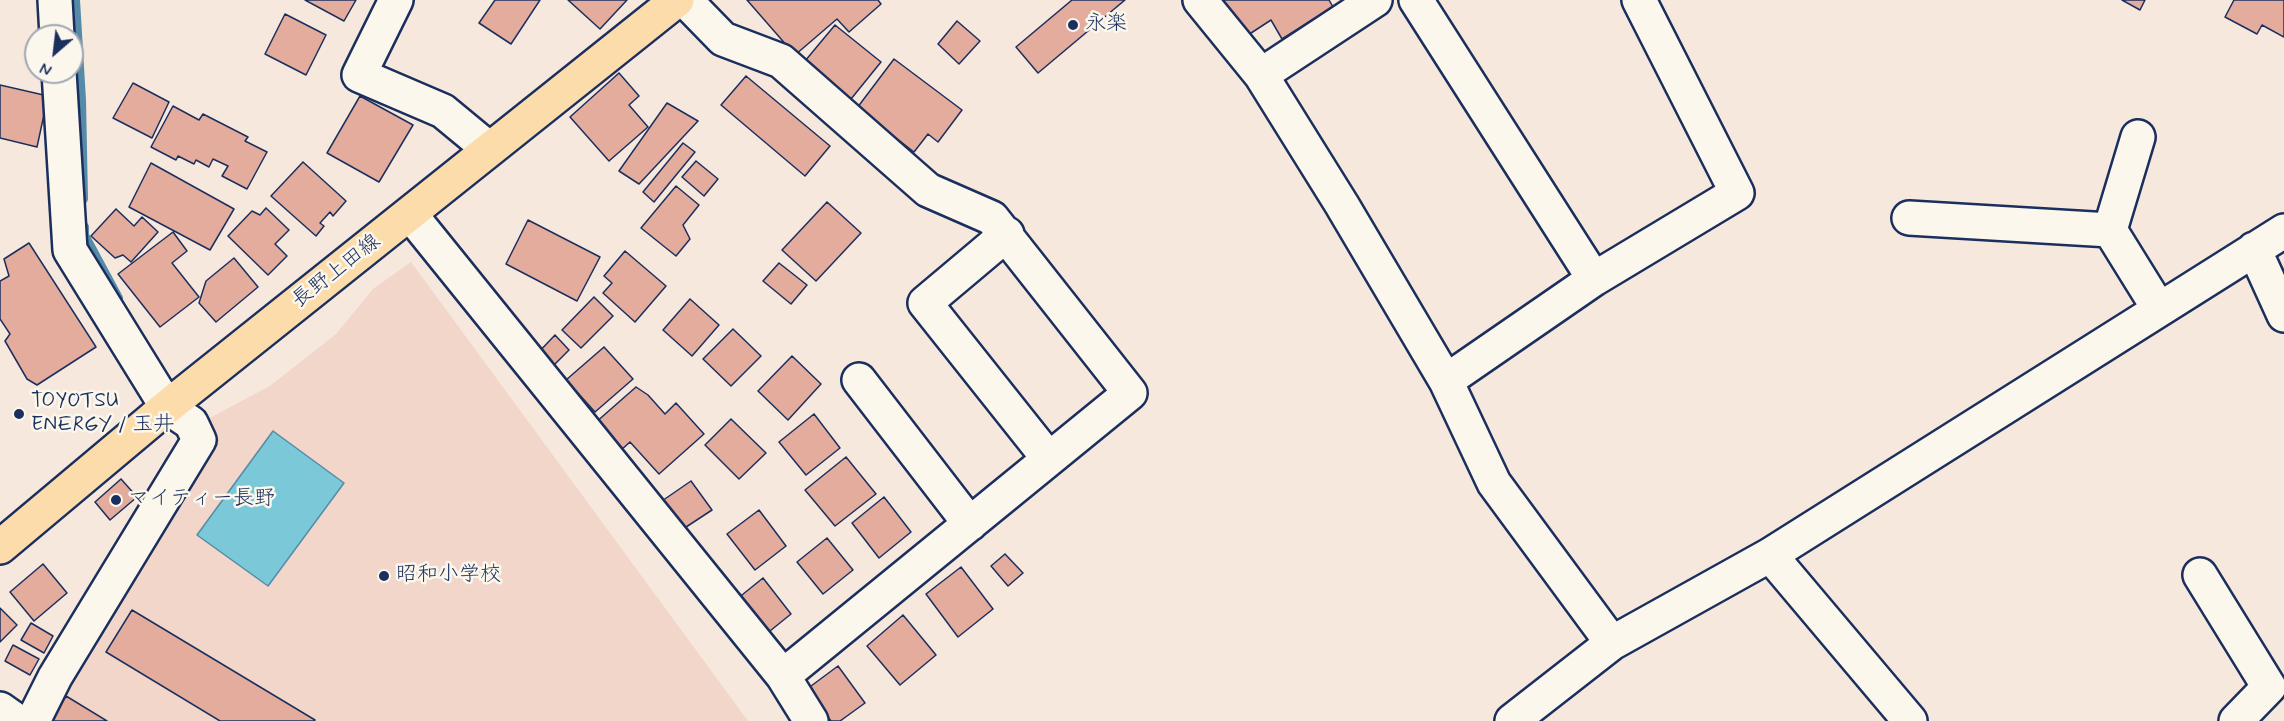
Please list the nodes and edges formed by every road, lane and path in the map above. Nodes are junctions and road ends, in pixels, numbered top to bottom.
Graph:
1 (55, 0) edge
2 (396, 0) edge
3 (676, 0) edge
4 (685, 0) edge
5 (1200, 0) edge
6 (1375, 0) edge
7 (1416, 0) edge
8 (1639, 0) edge
9 (56, 24) edge
10 (1261, 75) junction
11 (61, 84) edge
12 (2138, 136) dead end
13 (489, 149) junction
14 (410, 214) junction
15 (1909, 218) dead end
16 (2110, 230) junction
17 (2284, 231) edge
18 (1007, 234) junction
19 (2254, 249) junction
20 (1594, 279) junction
21 (2159, 309) junction
22 (2284, 315) edge
23 (859, 380) dead end
24 (1446, 381) junction
25 (167, 407) junction
26 (1049, 459) junction
27 (970, 524) junction
28 (0, 547) edge
29 (1770, 555) junction
30 (2200, 575) dead end
31 (1612, 643) junction
32 (783, 676) junction
33 (0, 708) edge
34 (17, 721) edge
35 (33, 721) edge
36 (811, 721) edge
37 (1512, 721) edge
38 (1910, 721) edge
39 (2236, 721) edge

1 - 9 street
2 - 13 street
3 - 13 main road, 長野上田線
4 - 18 street
5 - 10 street
6 - 10 street
7 - 20 street
8 - 20 street
10 - 24 street
11 - 25 street
12 - 16 street
13 - 14 main road, 長野上田線
14 - 25 main road, 長野上田線
14 - 32 street
15 - 16 street
16 - 21 street
17 - 19 street
18 - 26 street
18 - 26 street
19 - 21 street
19 - 22 street
20 - 24 street
21 - 29 street
23 - 27 street
24 - 31 street
25 - 28 main road, 長野上田線
25 - 35 street
26 - 27 street
27 - 32 street
29 - 31 street
29 - 38 street
30 - 39 street
31 - 37 street
32 - 36 street
33 - 34 street

